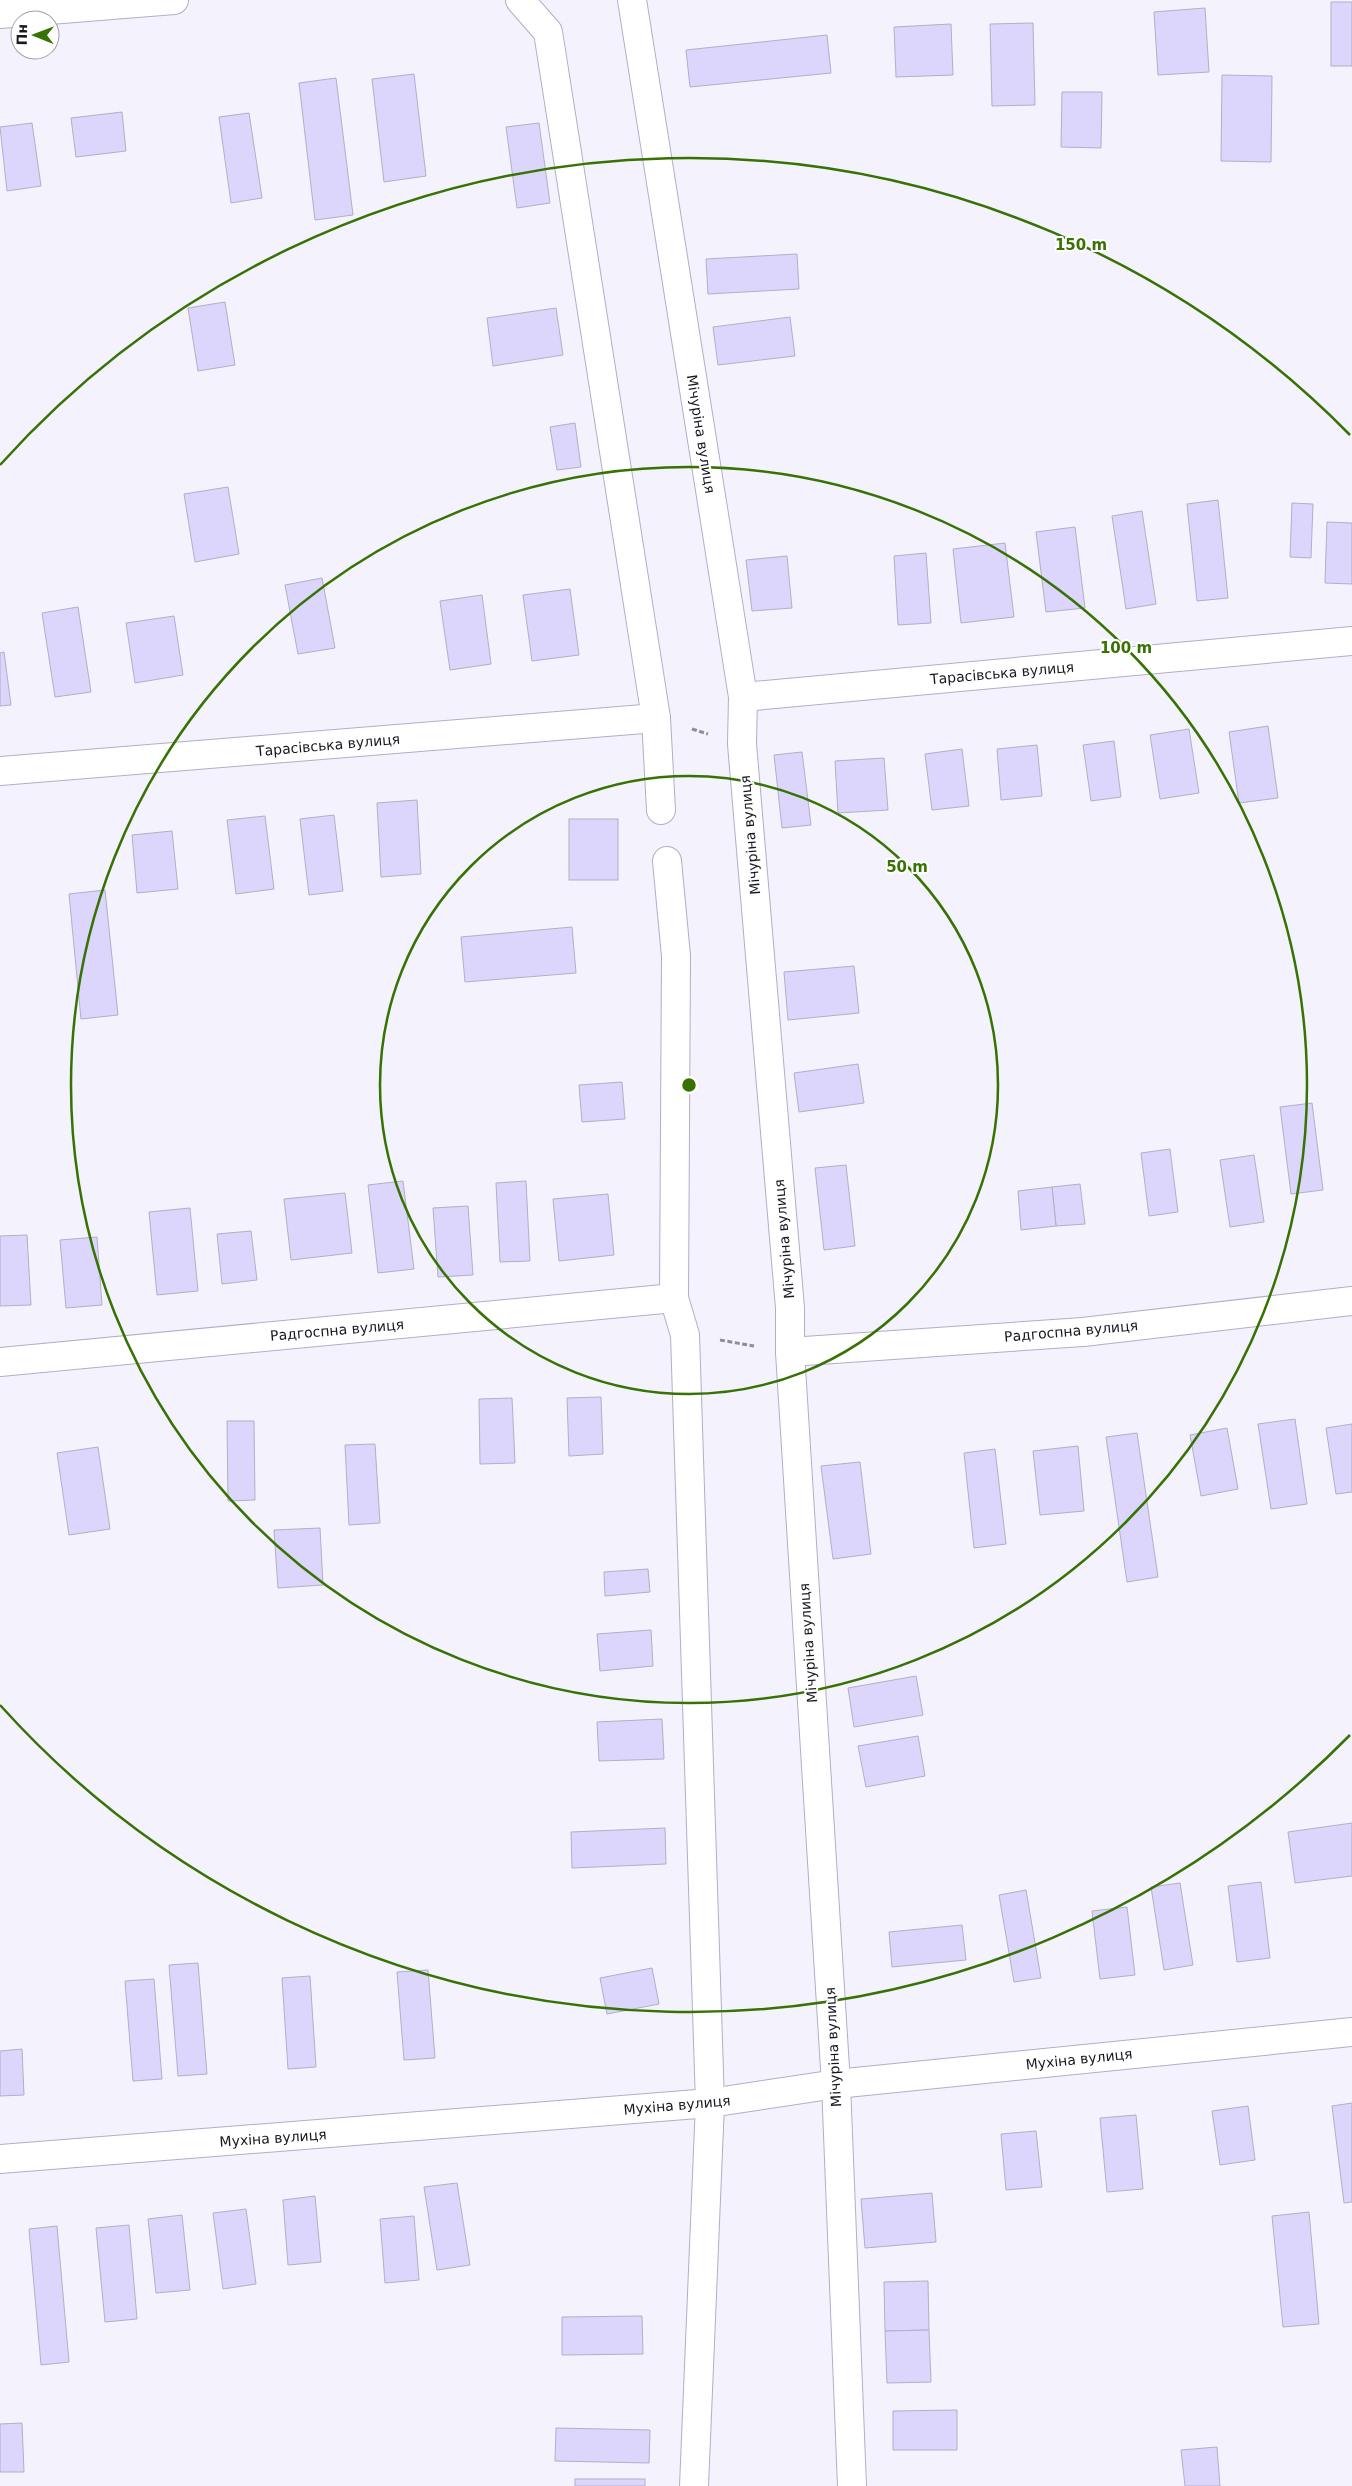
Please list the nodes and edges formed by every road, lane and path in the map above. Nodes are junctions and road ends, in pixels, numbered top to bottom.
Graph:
1 (174, 0) edge
2 (520, 0) edge
3 (632, 0) edge
4 (0, 14) edge
5 (1352, 641) edge
6 (742, 697) junction
7 (656, 718) junction
8 (742, 744) junction
9 (0, 771) edge
10 (662, 810) dead end
11 (668, 861) dead end
12 (674, 1298) junction
13 (1352, 1301) edge
14 (685, 1334) junction
15 (790, 1352) junction
16 (0, 1362) edge
17 (1352, 2032) edge
18 (836, 2084) junction
19 (710, 2103) junction
20 (0, 2159) edge
21 (694, 2486) edge
22 (852, 2486) edge

1 - 4 street
2 - 7 street
3 - 6 street, Мічуріна вулиця
5 - 6 street, Тарасівська вулиця
6 - 8 street, Мічуріна вулиця
7 - 8 path
7 - 9 street, Тарасівська вулиця
7 - 10 street
8 - 15 street, Мічуріна вулиця
11 - 12 street
12 - 14 street
12 - 16 street, Радгоспна вулиця
13 - 15 street, Радгоспна вулиця
14 - 15 path
14 - 19 street
15 - 18 street, Мічуріна вулиця
17 - 18 street, Мухіна вулиця
18 - 19 street, Мухіна вулиця
18 - 22 street, Мічуріна вулиця
19 - 20 street, Мухіна вулиця
19 - 21 street

